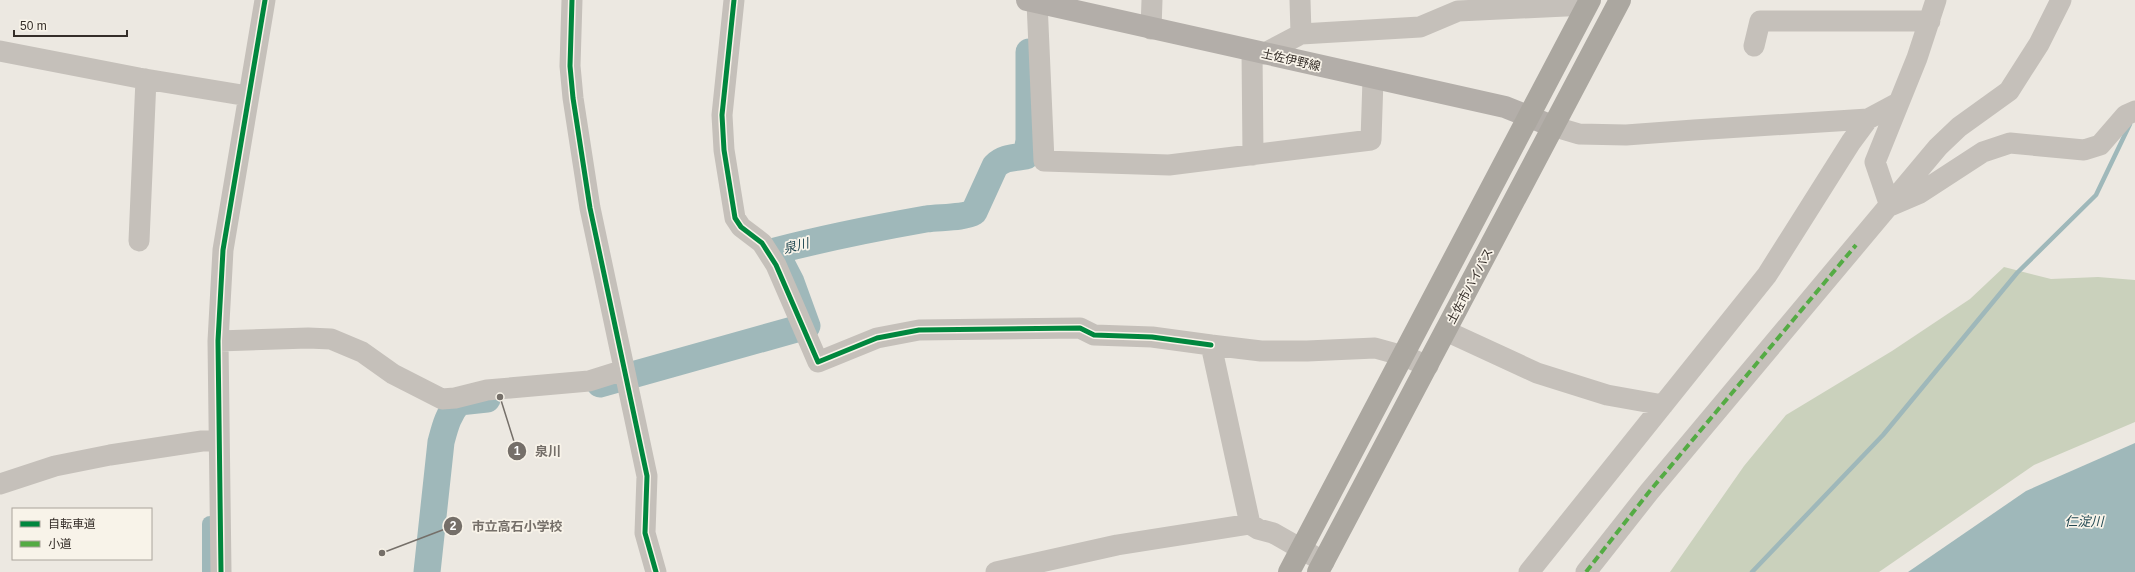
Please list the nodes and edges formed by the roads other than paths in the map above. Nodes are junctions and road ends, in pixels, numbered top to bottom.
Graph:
1 (265, 0) edge
2 (572, 0) edge
3 (734, 0) edge
4 (1152, 0) edge
5 (1300, 0) edge
6 (1620, 0) edge
7 (1936, 0) edge
8 (2061, 0) edge
9 (1032, 1) edge
10 (1588, 2) edge
11 (1930, 20) junction
12 (1152, 29) junction
13 (1301, 34) junction
14 (1754, 46) dead end
15 (0, 51) edge
16 (1257, 52) junction
17 (1373, 78) junction
18 (146, 79) junction
19 (241, 94) junction
20 (1896, 104) junction
21 (2134, 111) edge
22 (1529, 115) junction
23 (1868, 119) junction
24 (1552, 126) junction
25 (1253, 155) junction
26 (1890, 206) junction
27 (139, 241) dead end
28 (1446, 331) junction
29 (218, 341) junction
30 (1211, 345) junction
31 (1404, 356) junction
32 (1428, 366) junction
33 (624, 370) junction
34 (1663, 405) junction
35 (211, 441) junction
36 (0, 484) edge
37 (1250, 524) junction
38 (1300, 550) junction
39 (1321, 567) edge
40 (221, 572) edge
41 (656, 572) edge
42 (996, 572) edge
43 (1289, 572) edge
44 (1529, 572) edge
45 (1586, 572) edge

1 - 19 street
2 - 33 street
3 - 30 street
4 - 12 street
5 - 13 street
6 - 24 highway, 土佐市バイパス
7 - 11 street
8 - 26 street
9 - 12 main road, 土佐伊野線
9 - 25 street
10 - 13 street
10 - 22 highway
11 - 14 street
11 - 20 street
12 - 16 main road, 土佐伊野線
13 - 16 street
15 - 18 street
16 - 17 main road, 土佐伊野線
16 - 25 street
17 - 22 main road, 土佐伊野線
17 - 25 street
18 - 19 street
18 - 27 street
19 - 29 street
20 - 23 street
20 - 26 street
21 - 26 street
22 - 24 main road, 土佐伊野線
22 - 31 highway
23 - 24 street
23 - 34 street
24 - 28 highway, 土佐市バイパス
26 - 45 street
28 - 32 highway, 土佐市バイパス
28 - 34 street
29 - 33 street
29 - 35 street
30 - 31 street
30 - 37 street
31 - 32 street
31 - 38 highway
32 - 39 highway, 土佐市バイパス
33 - 41 street
34 - 44 street
35 - 36 street
35 - 40 street
37 - 38 street
37 - 42 street
38 - 39 street
38 - 43 highway

